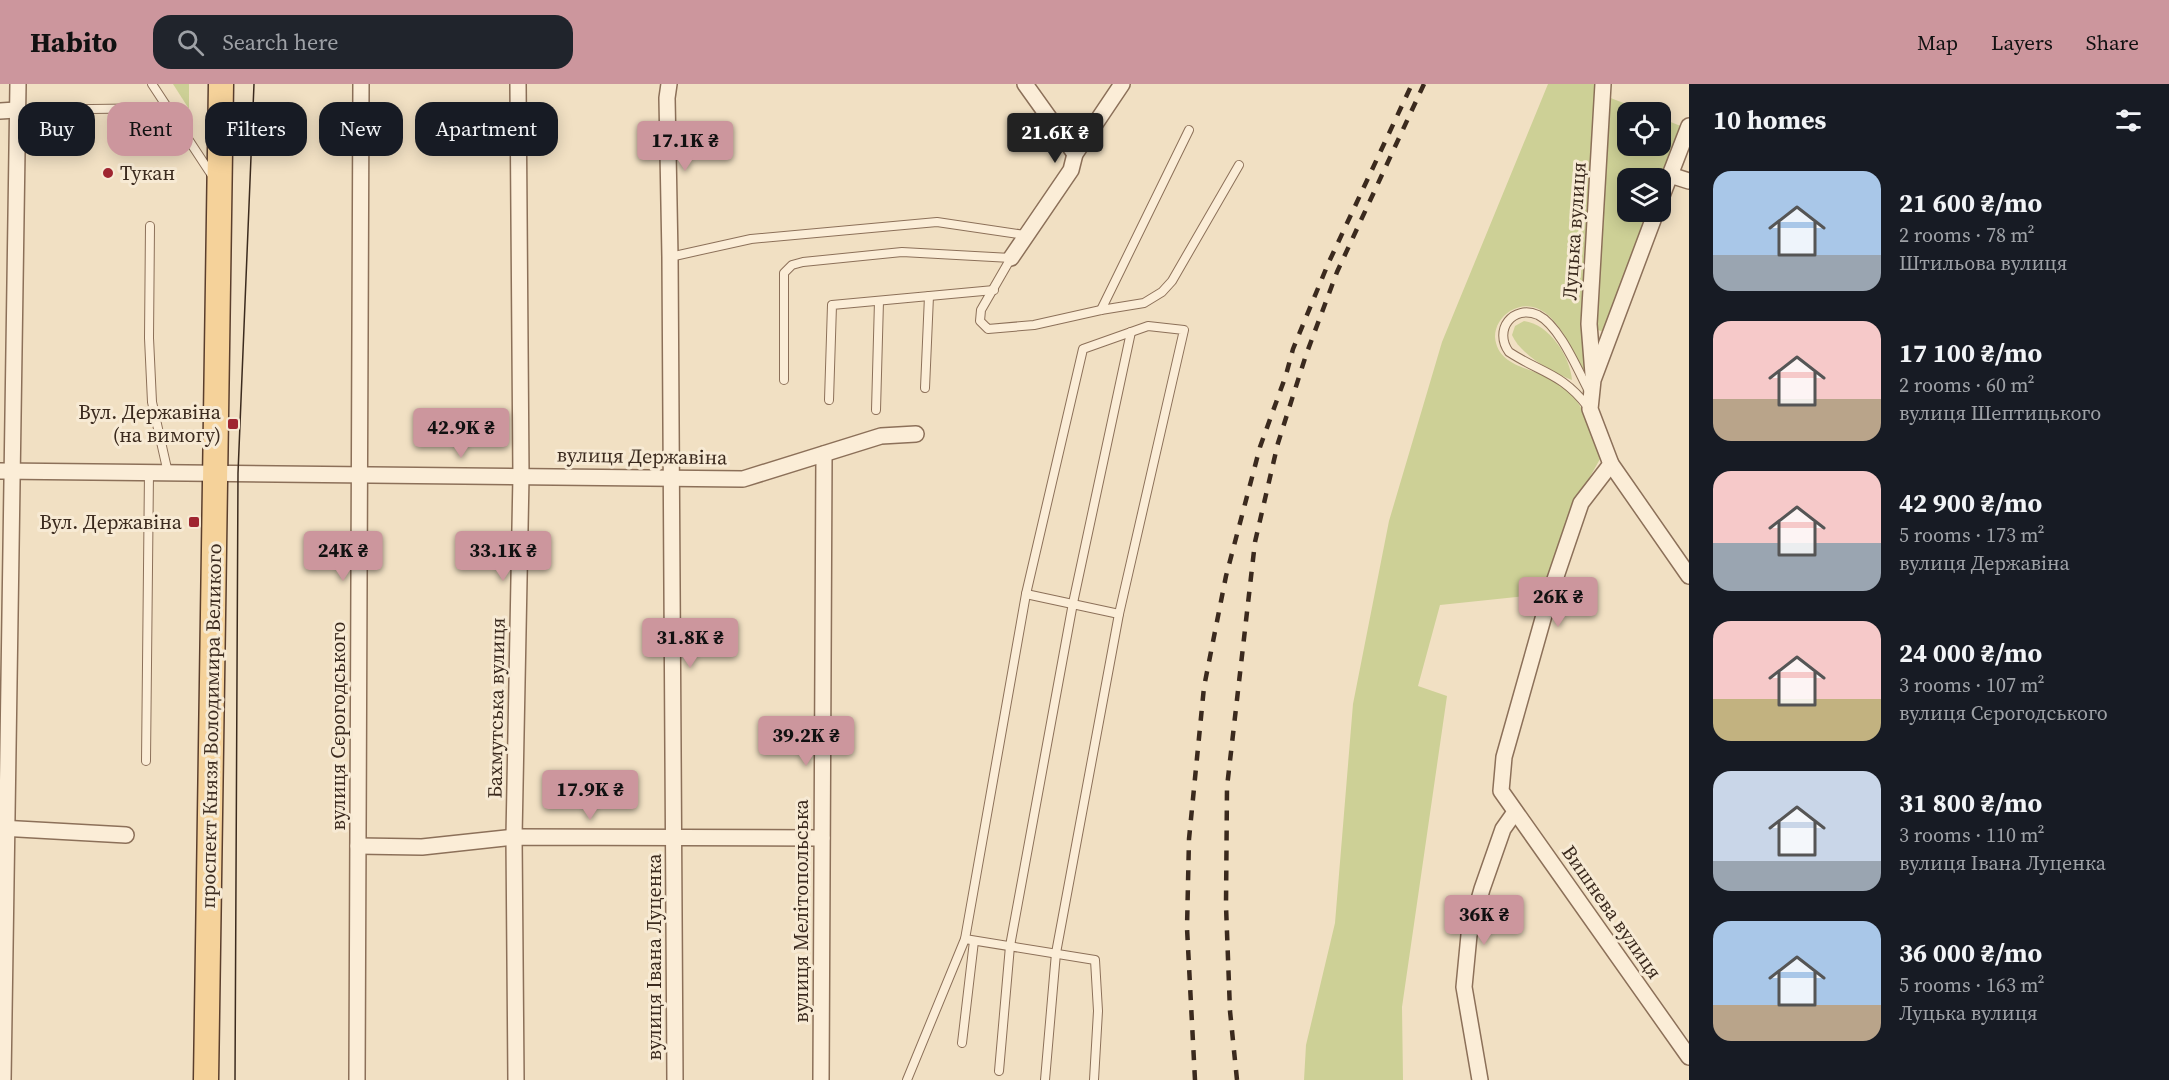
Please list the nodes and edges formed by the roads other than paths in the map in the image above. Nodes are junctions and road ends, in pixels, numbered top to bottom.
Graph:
1 (18, 84) edge
2 (152, 84) edge
3 (221, 84) edge
4 (361, 84) edge
5 (518, 84) edge
6 (669, 84) edge
7 (1025, 84) edge
8 (1122, 84) edge
9 (1603, 84) edge
10 (163, 102) edge
11 (107, 109) edge
12 (16, 110) junction
13 (0, 111) edge
14 (1689, 126) edge
15 (1189, 130) dead end
16 (193, 147) edge
17 (1075, 154) junction
18 (1239, 165) dead end
19 (1671, 173) edge
20 (1671, 176) edge
21 (1689, 182) edge
22 (221, 189) junction
23 (1652, 222) edge
24 (150, 226) dead end
25 (1025, 235) junction
26 (670, 257) junction
27 (1011, 258) junction
28 (994, 290) junction
29 (929, 296) junction
30 (879, 301) junction
31 (1101, 310) junction
32 (1131, 332) junction
33 (783, 380) dead end
34 (925, 388) dead end
35 (1591, 394) junction
36 (829, 400) dead end
37 (876, 410) dead end
38 (916, 434) dead end
39 (824, 454) junction
40 (1611, 464) junction
41 (6, 471) edge
42 (149, 472) junction
43 (214, 472) junction
44 (168, 473) junction
45 (360, 474) junction
46 (521, 476) junction
47 (672, 478) junction
48 (1689, 576) edge
49 (1026, 594) junction
50 (1072, 603) junction
51 (1119, 614) junction
52 (146, 761) dead end
53 (1515, 812) junction
54 (3, 828) edge
55 (126, 835) dead end
56 (514, 837) junction
57 (675, 838) junction
58 (822, 838) junction
59 (358, 846) junction
60 (964, 939) junction
61 (974, 941) junction
62 (1010, 946) junction
63 (1056, 953) junction
64 (962, 1043) dead end
65 (1689, 1057) edge
66 (999, 1071) dead end
67 (3, 1080) edge
68 (206, 1080) edge
69 (357, 1080) edge
70 (516, 1080) edge
71 (675, 1080) edge
72 (821, 1080) edge
73 (907, 1080) edge
74 (1046, 1080) edge
75 (1094, 1080) edge
76 (1480, 1080) edge

1 - 12 street
2 - 10 lane
3 - 22 main road, проспект Князя Володимира Великого
4 - 45 street, вулиця Сєрогодського
5 - 46 street, Бахмутська вулиця
6 - 26 street, вулиця Івана Луценка
7 - 17 street
8 - 17 street
9 - 35 street, Луцька вулиця
11 - 12 lane
12 - 13 street
12 - 41 street
14 - 19 street
15 - 31 lane
16 - 22 lane
17 - 25 street
18 - 31 lane
20 - 21 street
22 - 43 main road, проспект Князя Володимира Великого
23 - 35 street
24 - 44 lane
25 - 26 lane
25 - 27 street
26 - 47 street, вулиця Івана Луценка
27 - 28 lane
27 - 33 lane
28 - 29 lane
28 - 31 lane
29 - 30 lane
29 - 34 lane
30 - 36 lane
30 - 37 lane
32 - 49 lane
32 - 50 lane
32 - 51 lane
35 - 35 lane
35 - 40 street, Луцька вулиця
38 - 39 street, вулиця Державіна
39 - 47 street, вулиця Державіна
39 - 58 street, вулиця Мелітопольська
40 - 48 street, Луцька вулиця
40 - 53 street, Вишнева вулиця
41 - 42 street, вулиця Державіна
41 - 54 street
42 - 44 street, вулиця Державіна
42 - 52 lane
43 - 44 street, вулиця Державіна
43 - 45 street, вулиця Державіна
43 - 68 main road, проспект Князя Володимира Великого
45 - 46 street, вулиця Державіна
45 - 59 street, вулиця Сєрогодського
46 - 47 street, вулиця Державіна
46 - 56 street, Бахмутська вулиця
47 - 57 street, вулиця Івана Луценка
49 - 50 lane
49 - 60 lane
50 - 51 lane
50 - 62 lane
51 - 63 lane
53 - 65 street, Вишнева вулиця
53 - 76 street
54 - 55 street
54 - 67 street
56 - 57 street
56 - 59 street
56 - 70 street, Бахмутська вулиця
57 - 58 street
57 - 71 street, вулиця Івана Луценка
58 - 72 street, вулиця Мелітопольська
59 - 69 street, вулиця Сєрогодського
60 - 61 lane
60 - 73 lane
61 - 62 lane
61 - 64 lane
62 - 63 lane
62 - 66 lane
63 - 74 lane
63 - 75 lane

